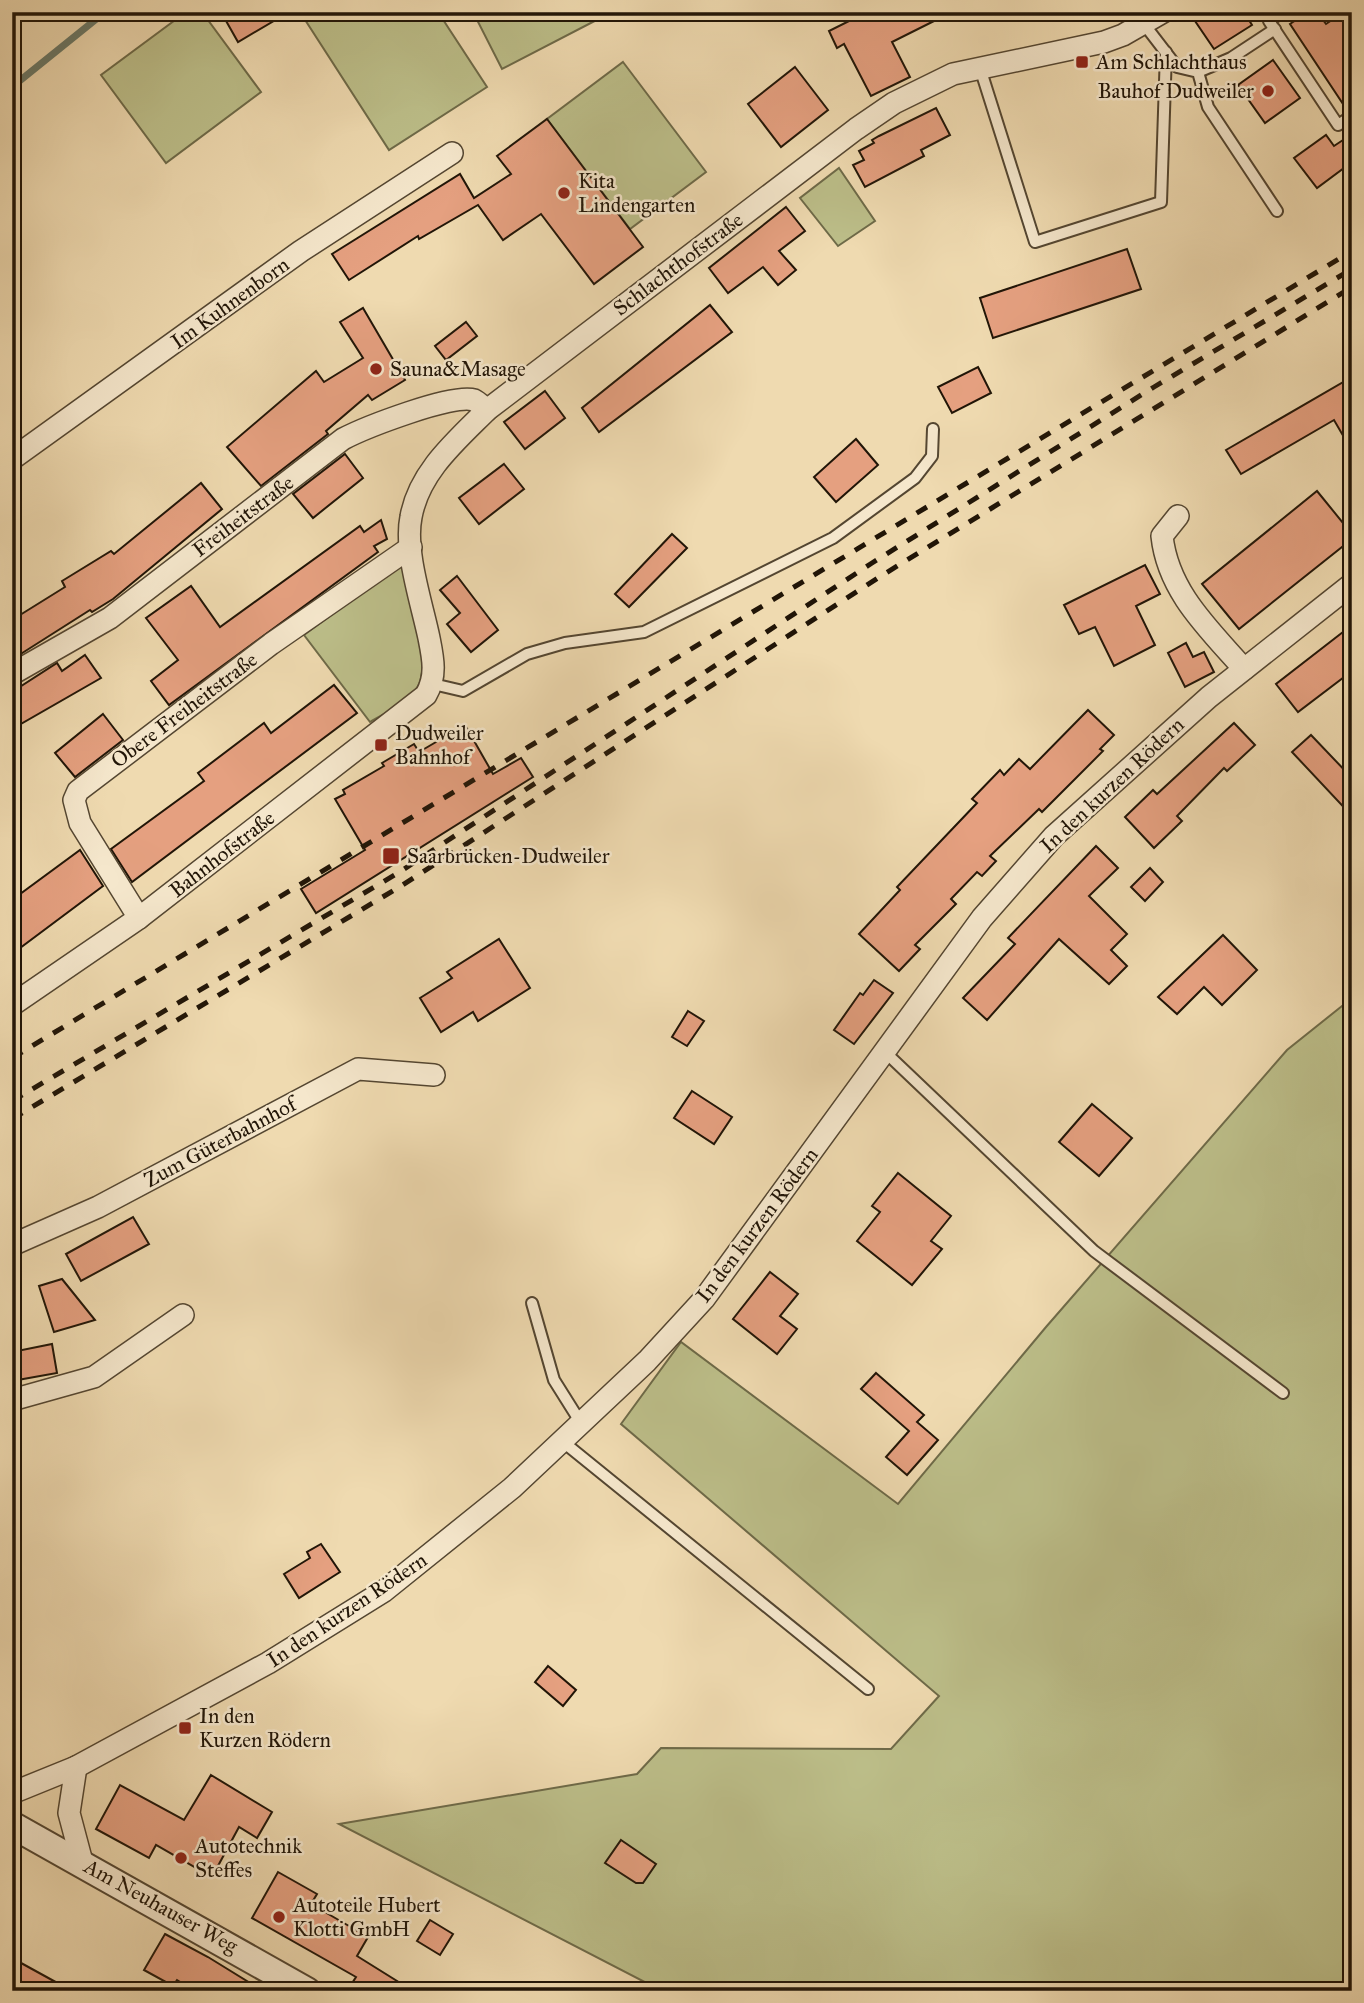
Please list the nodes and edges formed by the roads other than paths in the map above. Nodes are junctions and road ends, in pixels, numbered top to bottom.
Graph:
1 (1163, 12) edge
2 (1282, 12) edge
3 (1144, 24) junction
4 (1275, 29) junction
5 (1166, 52) junction
6 (979, 68) junction
7 (1198, 72) junction
8 (1352, 116) edge
9 (452, 153) dead end
10 (1277, 211) dead end
11 (487, 410) junction
12 (933, 429) dead end
13 (12, 459) edge
14 (1178, 516) dead end
15 (411, 547) junction
16 (1352, 584) edge
17 (1244, 669) junction
18 (12, 674) edge
19 (429, 689) junction
20 (139, 918) junction
21 (15, 996) edge
22 (885, 1052) junction
23 (434, 1075) dead end
24 (12, 1245) edge
25 (532, 1303) dead end
26 (183, 1315) dead end
27 (1283, 1393) dead end
28 (12, 1400) edge
29 (582, 1423) junction
30 (562, 1441) junction
31 (868, 1689) dead end
32 (76, 1767) junction
33 (12, 1793) edge
34 (12, 1825) edge
35 (82, 1862) junction
36 (307, 1991) edge

1 - 3 street, Schlachthofstraße
2 - 4 lane
3 - 5 lane
3 - 6 street, Schlachthofstraße
4 - 7 lane
4 - 8 lane
5 - 6 lane
5 - 7 lane
6 - 11 street, Schlachthofstraße
7 - 10 lane
9 - 13 street, Im Kuhnenborn
11 - 15 street, Schlachthofstraße
11 - 18 street, Freiheitstraße
12 - 19 lane
14 - 17 street
15 - 19 street, Schlachthofstraße
15 - 20 street, Obere Freiheitstraße
16 - 17 street, In den kurzen Rödern
17 - 22 street, In den kurzen Rödern
19 - 20 street, Bahnhofstraße
20 - 21 street, Bahnhofstraße
22 - 27 lane
22 - 29 street, In den kurzen Rödern
23 - 24 street, Zum Güterbahnhof
25 - 29 lane
26 - 28 street
29 - 30 street, In den kurzen Rödern
30 - 31 lane
30 - 32 street, In den kurzen Rödern
32 - 33 street, In den kurzen Rödern
32 - 35 street
34 - 35 street, Am Neuhauser Weg
35 - 36 street, Am Neuhauser Weg

